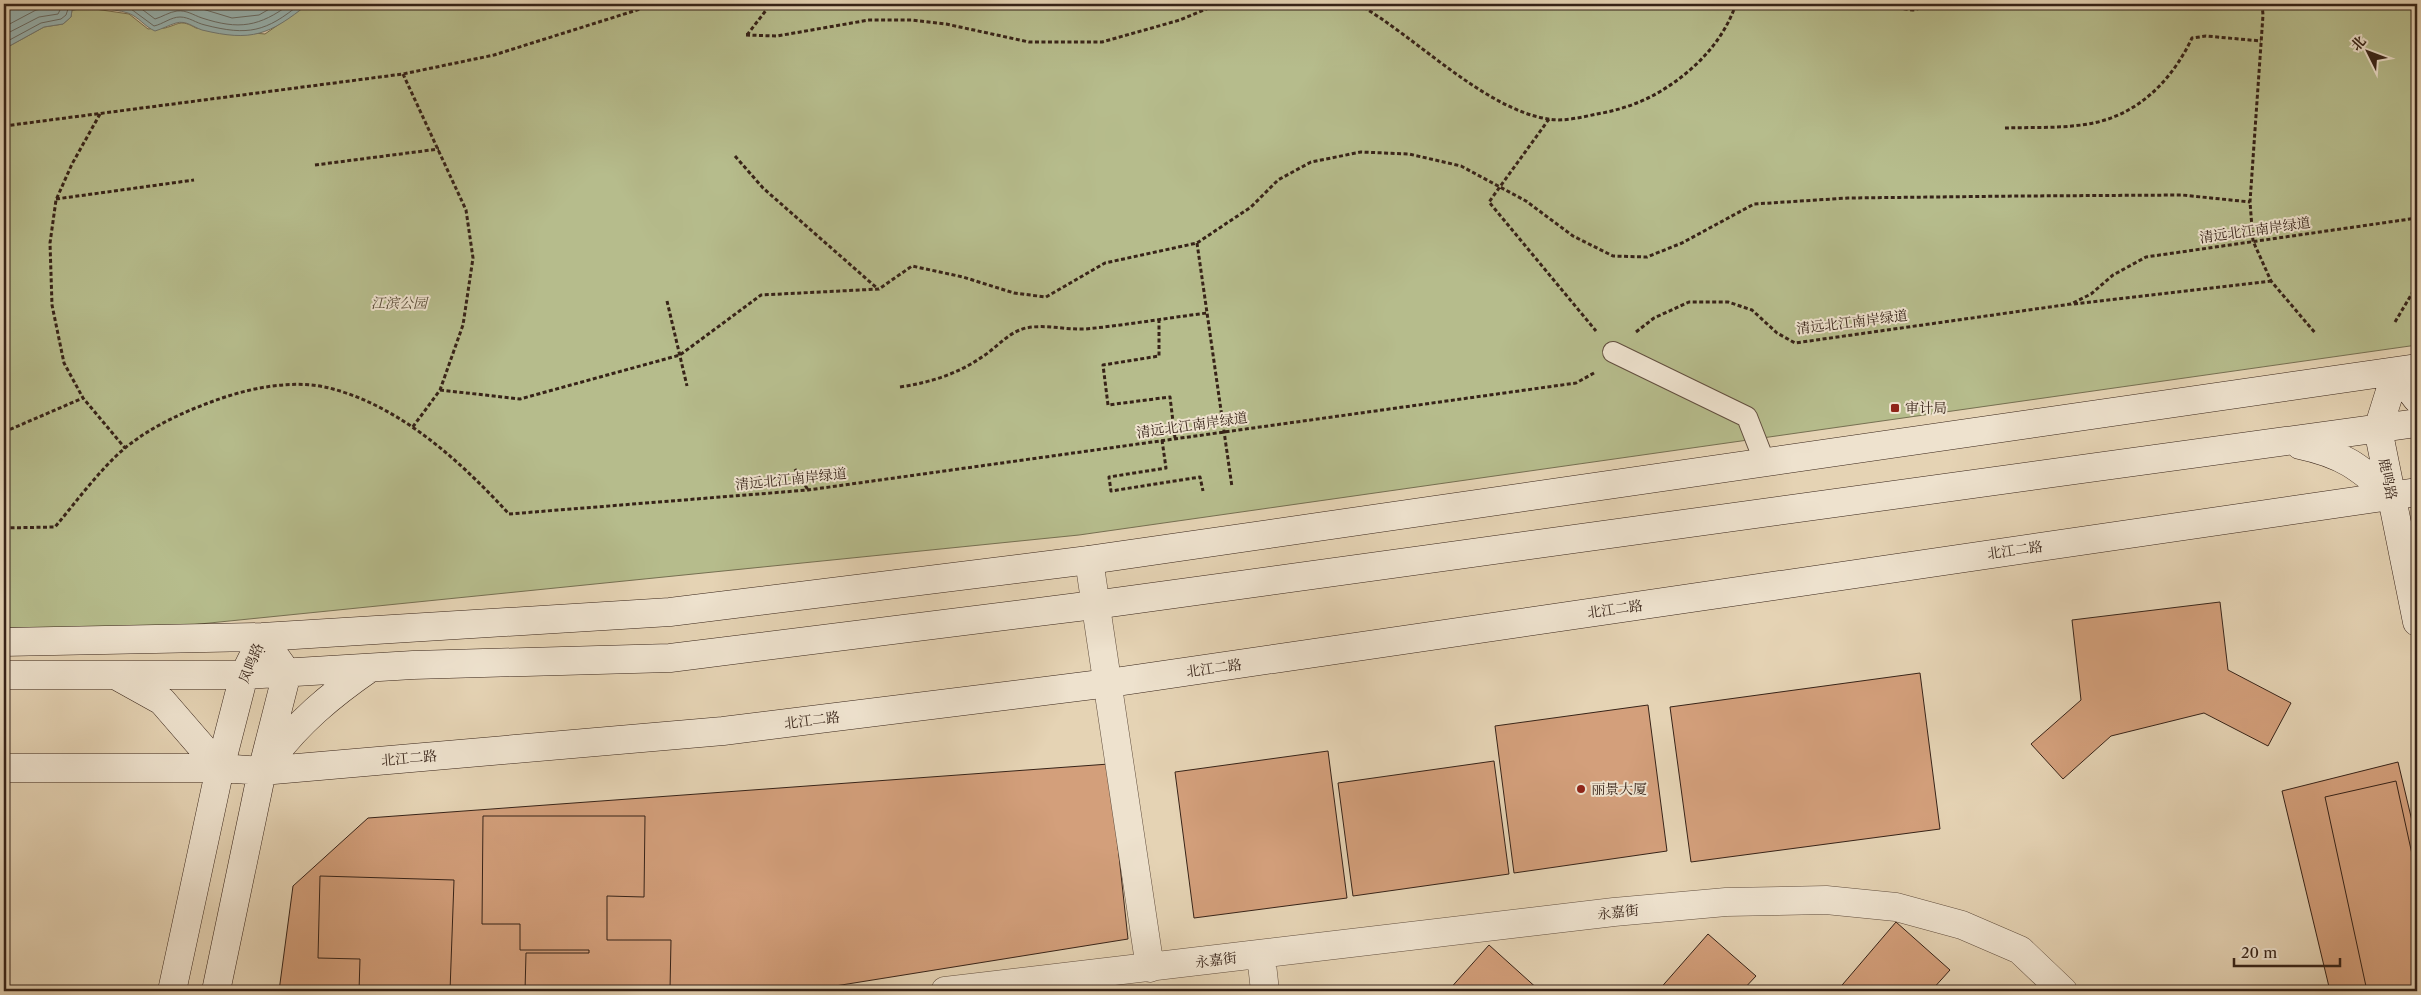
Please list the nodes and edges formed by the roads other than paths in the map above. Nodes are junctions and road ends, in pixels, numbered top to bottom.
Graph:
1 (1613, 352) road end
2 (2407, 370) edge
3 (2417, 398) edge
4 (2417, 423) edge
5 (2378, 429) junction
6 (2288, 442) junction
7 (1765, 463) junction
8 (2404, 493) edge
9 (1089, 560) junction
10 (1094, 605) junction
11 (2417, 622) edge
12 (262, 637) junction
13 (4, 642) edge
14 (370, 668) junction
15 (287, 673) junction
16 (114, 674) junction
17 (244, 675) junction
18 (4, 676) edge
19 (1109, 683) junction
20 (4, 768) edge
21 (220, 768) junction
22 (262, 771) junction
23 (1261, 955) junction
24 (1150, 968) junction
25 (172, 991) edge
26 (216, 991) edge
27 (944, 991) edge
28 (1265, 991) edge
29 (2064, 991) edge

1 - 7 lane
2 - 3 main road
2 - 5 main road, 鹿鸣路
2 - 7 main road
4 - 5 main road
5 - 6 main road
5 - 8 main road, 鹿鸣路
6 - 8 main road
6 - 10 main road
7 - 9 main road
8 - 11 main road, 鹿鸣路
8 - 19 main road, 北江二路
9 - 10 main road
9 - 12 main road
10 - 14 main road
10 - 19 main road
12 - 13 main road
12 - 15 main road, 凤鸣路
12 - 17 main road, 凤鸣路
14 - 15 main road
14 - 22 main road
15 - 17 main road
15 - 22 main road
16 - 17 main road
16 - 18 main road
16 - 21 main road
17 - 21 main road, 凤鸣路
19 - 22 main road, 北江二路
19 - 24 main road
20 - 21 main road, 北江二路
21 - 22 main road, 北江二路
21 - 25 main road, 凤鸣路
22 - 26 main road
23 - 24 main road, 永嘉街
23 - 28 main road
23 - 29 main road, 永嘉街
24 - 27 main road, 永嘉街

